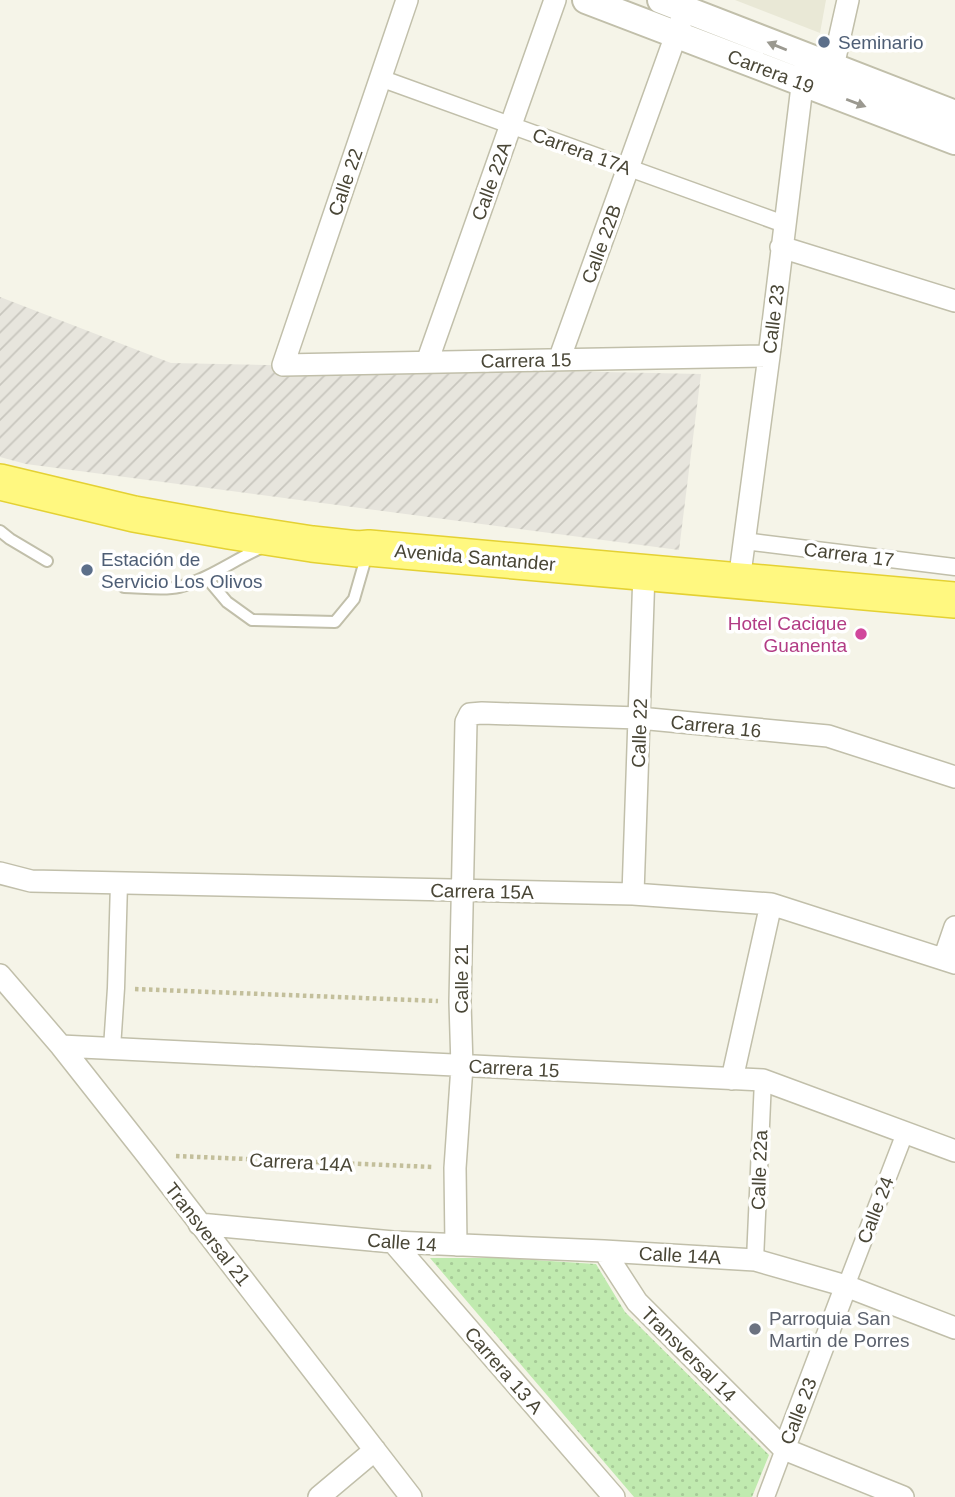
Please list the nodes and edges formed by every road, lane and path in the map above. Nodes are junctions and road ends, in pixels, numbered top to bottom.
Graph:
1 (407, 0) edge
2 (555, 0) edge
3 (586, 0) edge
4 (848, 0) edge
5 (673, 5) edge
6 (676, 34) junction
7 (380, 78) junction
8 (821, 81) junction
9 (955, 114) edge
10 (512, 125) junction
11 (955, 141) edge
12 (629, 168) junction
13 (784, 224) junction
14 (782, 247) junction
15 (955, 301) edge
16 (769, 356) junction
17 (559, 360) junction
18 (426, 362) junction
19 (283, 365) joint
20 (0, 482) edge
21 (0, 531) edge
22 (280, 539) junction
23 (744, 541) junction
24 (369, 548) junction
25 (47, 561) dead end
26 (955, 567) edge
27 (643, 572) junction
28 (206, 577) junction
29 (739, 581) junction
30 (124, 587) dead end
31 (955, 600) edge
32 (470, 714) joint
33 (639, 718) junction
34 (955, 777) edge
35 (0, 873) edge
36 (120, 883) junction
37 (461, 891) junction
38 (633, 894) junction
39 (771, 904) junction
40 (955, 927) edge
41 (950, 961) edge
42 (0, 975) edge
43 (116, 988) junction
44 (460, 1002) junction
45 (61, 1046) junction
46 (111, 1048) junction
47 (462, 1066) junction
48 (732, 1079) junction
49 (763, 1080) junction
50 (905, 1133) junction
51 (955, 1151) edge
52 (147, 1155) junction
53 (455, 1168) junction
54 (199, 1224) junction
55 (393, 1242) junction
56 (456, 1245) junction
57 (604, 1251) junction
58 (755, 1260) junction
59 (846, 1286) junction
60 (955, 1328) edge
61 (784, 1449) junction
62 (375, 1450) junction
63 (318, 1497) edge
64 (411, 1497) edge
65 (614, 1497) edge
66 (766, 1497) edge
67 (903, 1497) edge

1 - 7 street, Calle 22
2 - 10 street, Calle 22A
3 - 6 street, Carrera 19
4 - 8 street, Calle 23
5 - 6 street, Calle 22B
8 -> 5 street, Carrera 19
6 - 8 street, Carrera 19
6 - 12 street, Calle 22B
7 - 10 street, Carrera 17A
7 - 19 street, Calle 22
8 - 9 street, Carrera 19
8 -> 11 street, Carrera 19
8 - 13 street, Calle 23
10 - 12 street, Carrera 17A
10 - 18 street, Calle 22A
12 - 13 street, Carrera 17A
12 - 17 street, Calle 22B
13 - 14 street, Calle 23
14 - 15 street
14 - 16 street, Calle 23
16 - 17 street, Carrera 15
16 - 23 street, Calle 23
17 - 18 street, Carrera 15
18 - 19 street, Carrera 15
20 - 22 highway, Avenida Santander
21 - 25 lane
22 - 24 highway, Avenida Santander
22 - 28 lane
23 - 26 street, Carrera 17
23 - 29 street, Calle 23
24 - 27 highway, Avenida Santander
24 - 28 lane
27 - 29 highway, Avenida Santander
27 - 33 street, Calle 22
28 - 30 lane
29 - 31 highway, Avenida Santander
32 - 33 street, Carrera 16
32 - 37 street, Calle 21
33 - 34 street, Carrera 16
33 - 38 street, Calle 22
35 - 36 street, Carrera 15A
36 - 37 street, Carrera 15A
36 - 43 street
37 - 38 street, Carrera 15A
37 - 44 street, Calle 21
38 - 39 street, Carrera 15A
39 - 41 street, Carrera 15A
39 - 48 street
40 - 41 street
42 - 45 street, Transversal 21
43 - 44 path
43 - 46 street
44 - 47 street, Calle 21
45 - 46 street, Carrera 15
45 - 52 street, Transversal 21
46 - 47 street, Carrera 15
47 - 48 street, Carrera 15
47 - 53 street, Calle 21
48 - 49 street, Carrera 15
49 - 50 street, Carrera 15
49 - 58 street, Calle 22a
50 - 51 street, Carrera 15
50 - 59 street, Calle 24
52 - 53 path, Carrera 14A
52 - 54 street, Transversal 21
53 - 56 street, Calle 21
54 - 55 street, Calle 14
54 - 62 street, Transversal 21
55 - 56 street, Calle 14
55 - 65 street, Carrera 13 A
56 - 57 street, Calle 14
57 - 58 street, Calle 14A
57 - 61 street, Transversal 14
58 - 59 street
59 - 60 street
59 - 61 street, Calle 23
61 - 66 street, Calle 23
61 - 67 street
62 - 63 street
62 - 64 street, Transversal 21

